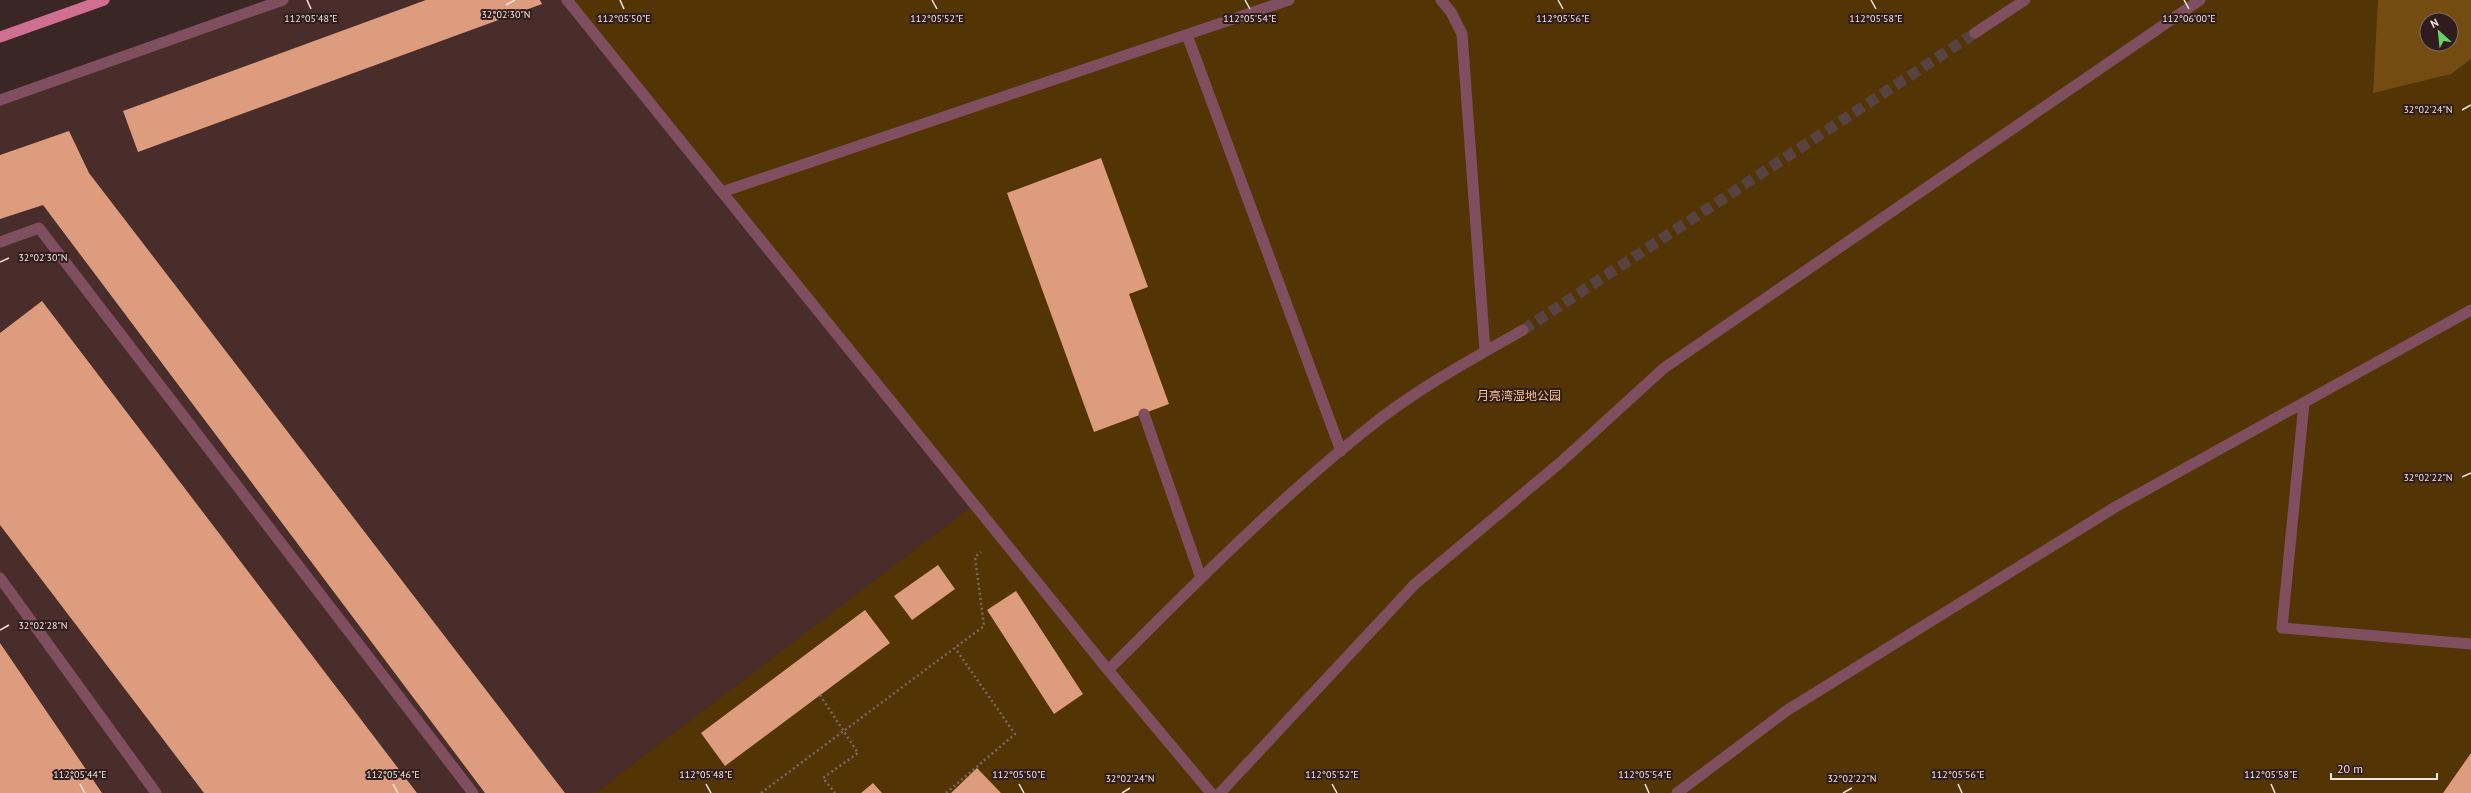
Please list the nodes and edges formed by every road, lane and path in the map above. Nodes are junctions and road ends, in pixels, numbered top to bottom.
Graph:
1 (104, 0) edge
2 (283, 0) edge
3 (567, 0) edge
4 (1289, 0) edge
5 (1441, 0) edge
6 (2025, 0) edge
7 (2200, 0) edge
8 (1975, 33) tunnel mouth
9 (1187, 35) junction
10 (0, 37) edge
11 (0, 100) edge
12 (722, 192) junction
13 (0, 242) edge
14 (2471, 310) edge
15 (1523, 330) tunnel mouth
16 (1485, 351) junction
17 (2304, 403) junction
18 (1144, 414) dead end
19 (1341, 451) junction
20 (1000, 537) junction
21 (0, 578) edge
22 (1201, 578) junction
23 (2471, 644) edge
24 (955, 648) junction
25 (1108, 670) junction
26 (820, 695) dead end
27 (844, 732) junction
28 (156, 793) edge
29 (473, 793) edge
30 (761, 793) edge
31 (835, 793) edge
32 (946, 793) edge
33 (1211, 793) edge
34 (1220, 793) edge
35 (1677, 793) edge

1 - 10 main road
2 - 11 street
3 - 12 street
4 - 9 street
5 - 16 street
6 - 8 street
7 - 34 street
9 - 12 street
9 - 19 street
12 - 20 street
13 - 29 street
14 - 17 street
15 - 16 street
16 - 19 street
17 - 23 street
17 - 35 street
18 - 22 street
19 - 22 street
20 - 24 path
20 - 25 street
21 - 28 street
22 - 25 street
24 - 27 path
24 - 32 path
25 - 33 street
26 - 27 path
27 - 30 path
27 - 31 path

